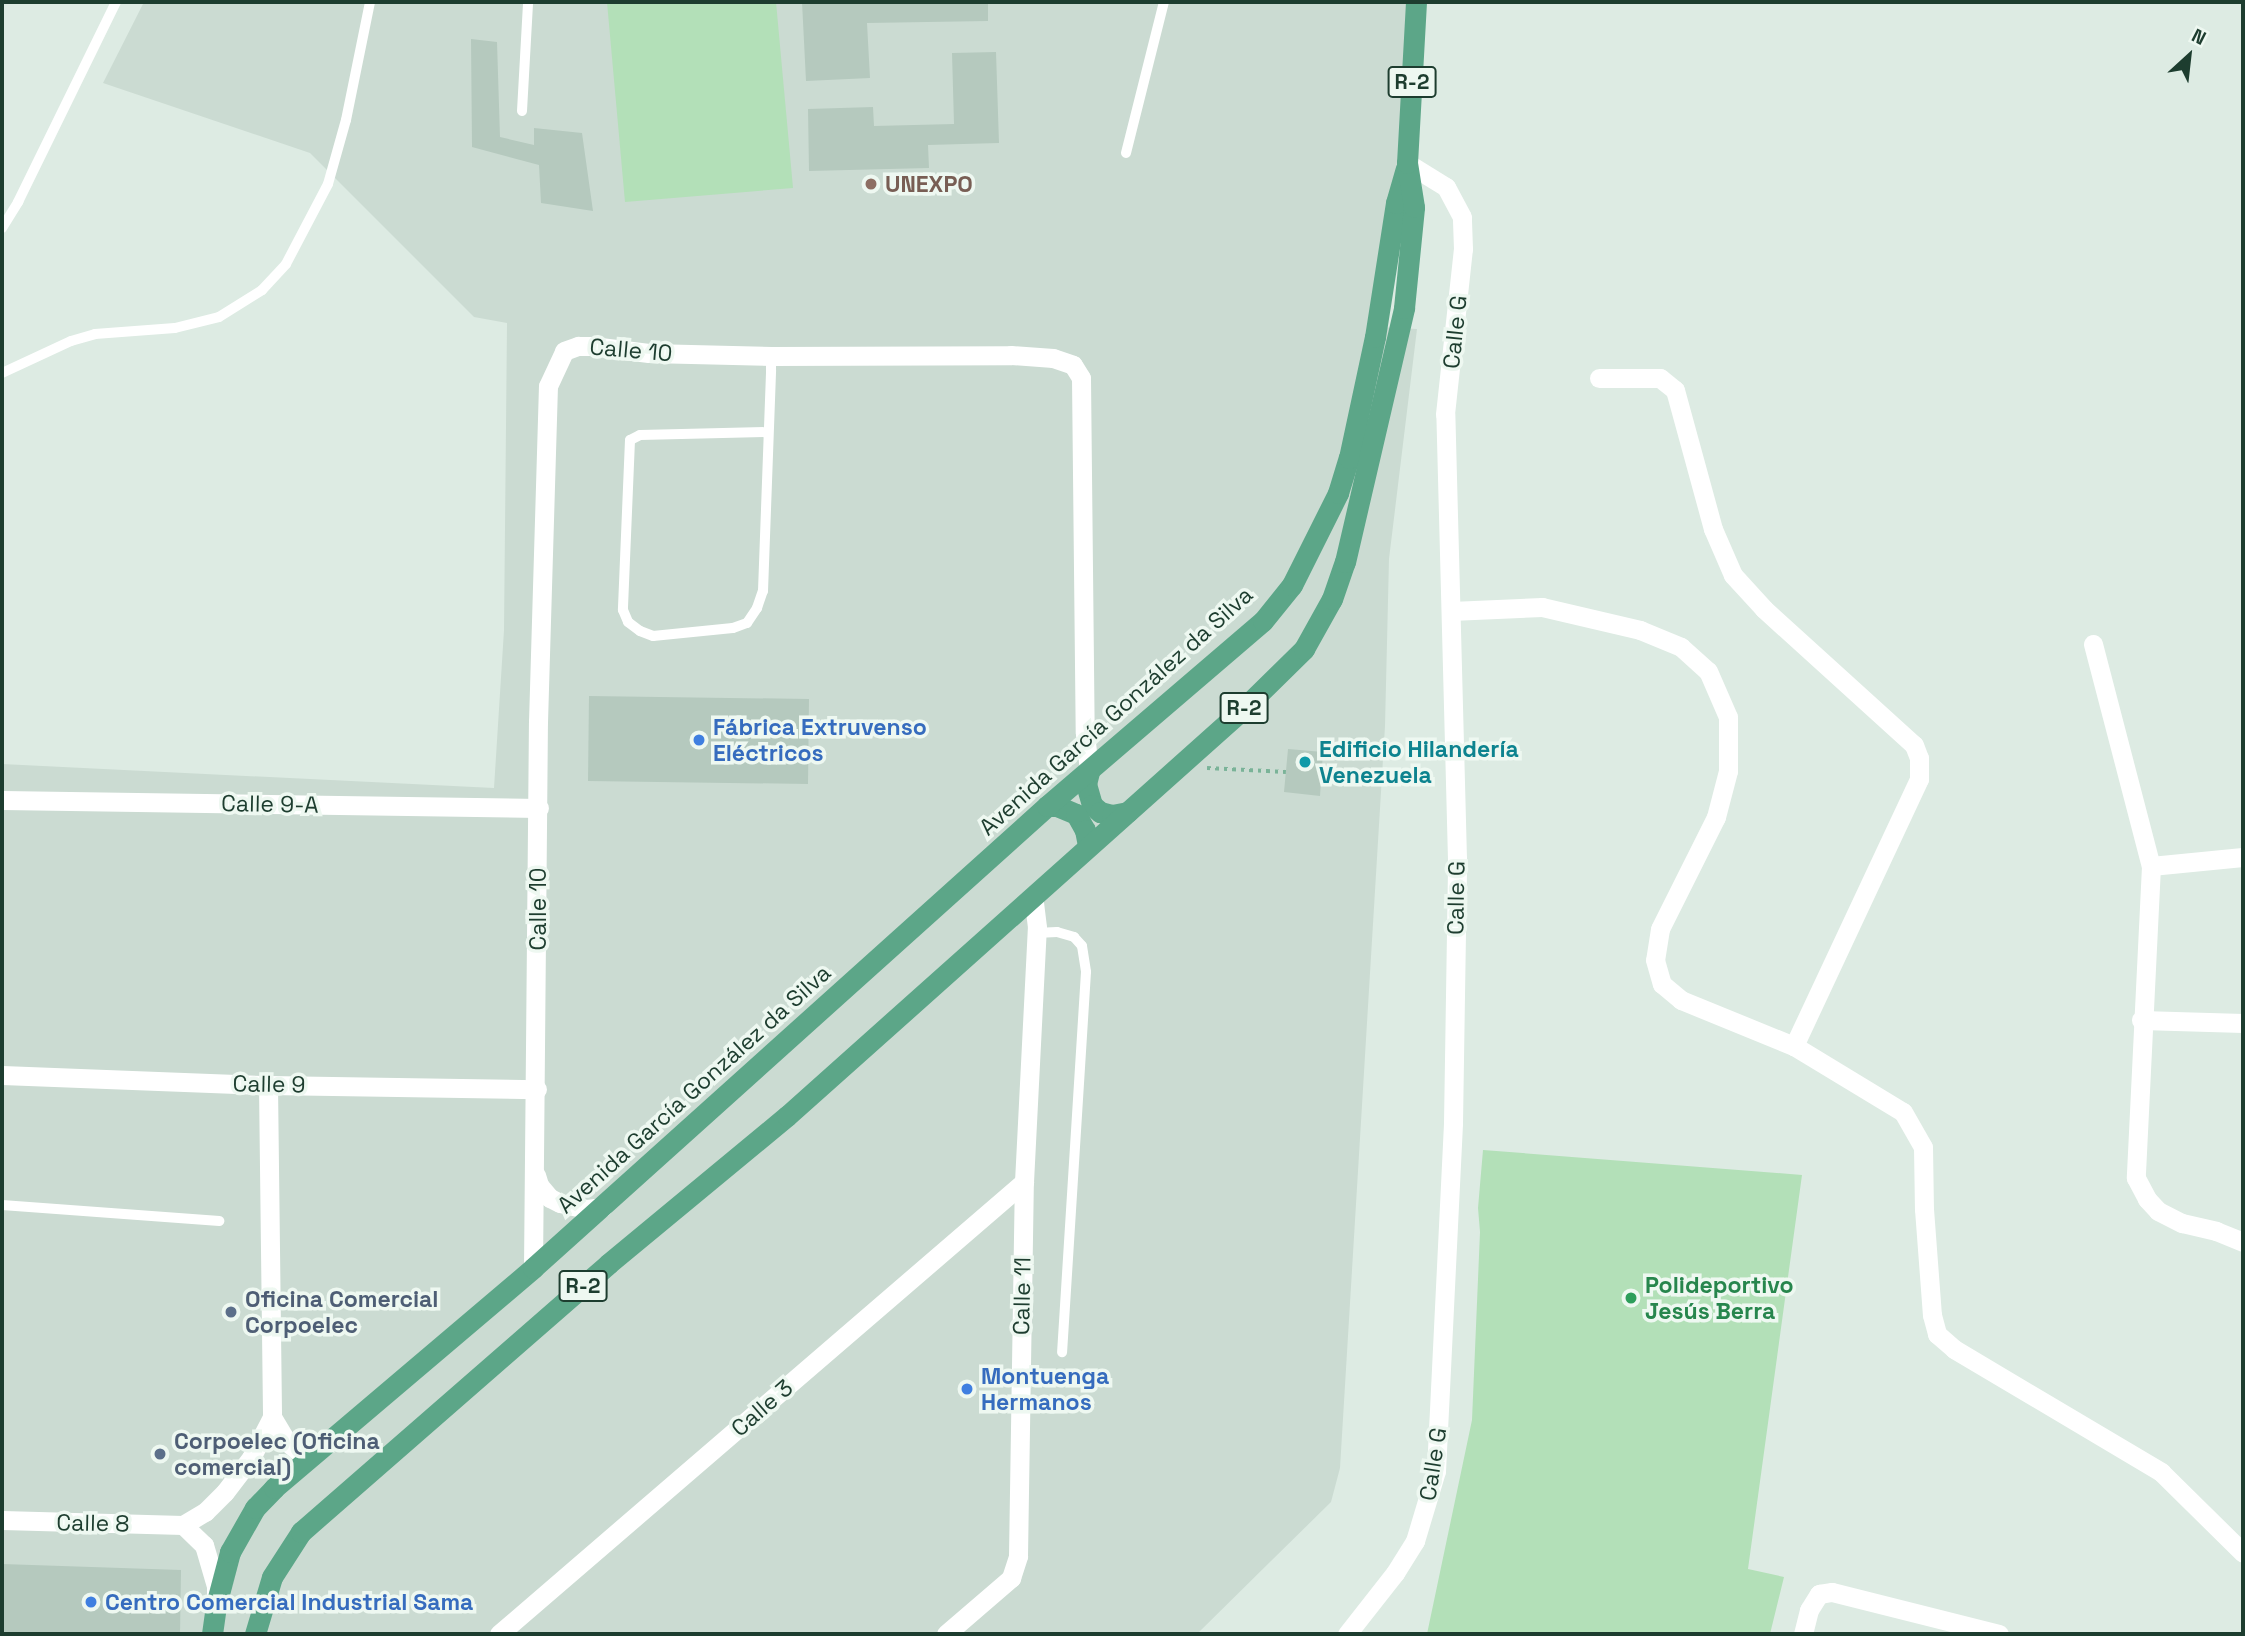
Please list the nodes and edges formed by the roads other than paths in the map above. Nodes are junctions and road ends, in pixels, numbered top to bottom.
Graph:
1 (116, 2) edge
2 (370, 2) edge
3 (528, 2) edge
4 (1164, 2) edge
5 (1416, 2) edge
6 (522, 111) dead end
7 (1126, 153) dead end
8 (1408, 163) junction
9 (2, 228) edge
10 (771, 356) junction
11 (2, 373) edge
12 (1599, 378) dead end
13 (768, 432) junction
14 (1451, 611) junction
15 (2093, 643) dead end
16 (1089, 772) junction
17 (2, 800) edge
18 (1047, 806) junction
19 (539, 808) junction
20 (1128, 812) junction
21 (1088, 846) junction
22 (2243, 857) edge
23 (2151, 866) junction
24 (1032, 896) junction
25 (1012, 914) junction
26 (1037, 930) junction
27 (2141, 1020) junction
28 (2243, 1023) edge
29 (1794, 1046) junction
30 (2, 1075) edge
31 (268, 1085) junction
32 (537, 1089) junction
33 (535, 1174) junction
34 (1024, 1182) junction
35 (2, 1205) edge
36 (603, 1206) junction
37 (219, 1221) dead end
38 (2243, 1242) edge
39 (533, 1268) junction
40 (1062, 1352) dead end
41 (272, 1417) junction
42 (326, 1446) junction
43 (2, 1520) edge
44 (183, 1525) junction
45 (2243, 1553) edge
46 (216, 1605) junction
47 (212, 1634) edge
48 (255, 1634) edge
49 (499, 1634) edge
50 (946, 1634) edge
51 (1347, 1634) edge
52 (1802, 1634) edge
53 (1999, 1634) edge

1 - 9 lane
2 - 11 lane
3 - 6 lane
4 - 7 lane
5 - 8 main road, R-2
8 - 14 street, Calle G
8 - 16 main road, Avenida García González da Silva / R-2
8 - 20 main road, R-2
10 - 13 lane
10 - 16 street, Calle 10
10 - 19 street, Calle 10
12 - 29 street
13 - 13 lane
14 - 29 street
14 - 51 street, Calle G
15 - 23 street
16 - 18 main road, Avenida García González da Silva / R-2
16 - 20 main road
17 - 19 street, Calle 9-A
18 - 21 main road
18 - 36 main road, Avenida García González da Silva / R-2
19 - 32 street, Calle 10
20 - 21 main road, R-2
21 - 24 main road, R-2
22 - 23 street
23 - 27 street
24 - 25 main road, R-2
24 - 26 street, Calle 11
25 - 26 street
25 - 48 main road, R-2
26 - 34 street, Calle 11
26 - 40 lane
27 - 28 street
27 - 38 street
29 - 45 street
30 - 31 street, Calle 9
31 - 32 street, Calle 9
31 - 41 street
32 - 33 street, Calle 10
33 - 36 street
33 - 39 street, Calle 10
34 - 49 street, Calle 3
34 - 50 street, Calle 11
35 - 37 lane
36 - 39 main road, Avenida García González da Silva / R-2
39 - 42 main road, Avenida García González da Silva / R-2
41 - 42 street
41 - 44 street
42 - 46 main road, Avenida García González da Silva / R-2
43 - 44 street, Calle 8
44 - 46 street
46 - 47 main road, Avenida García González da Silva / R-2
52 - 53 street

